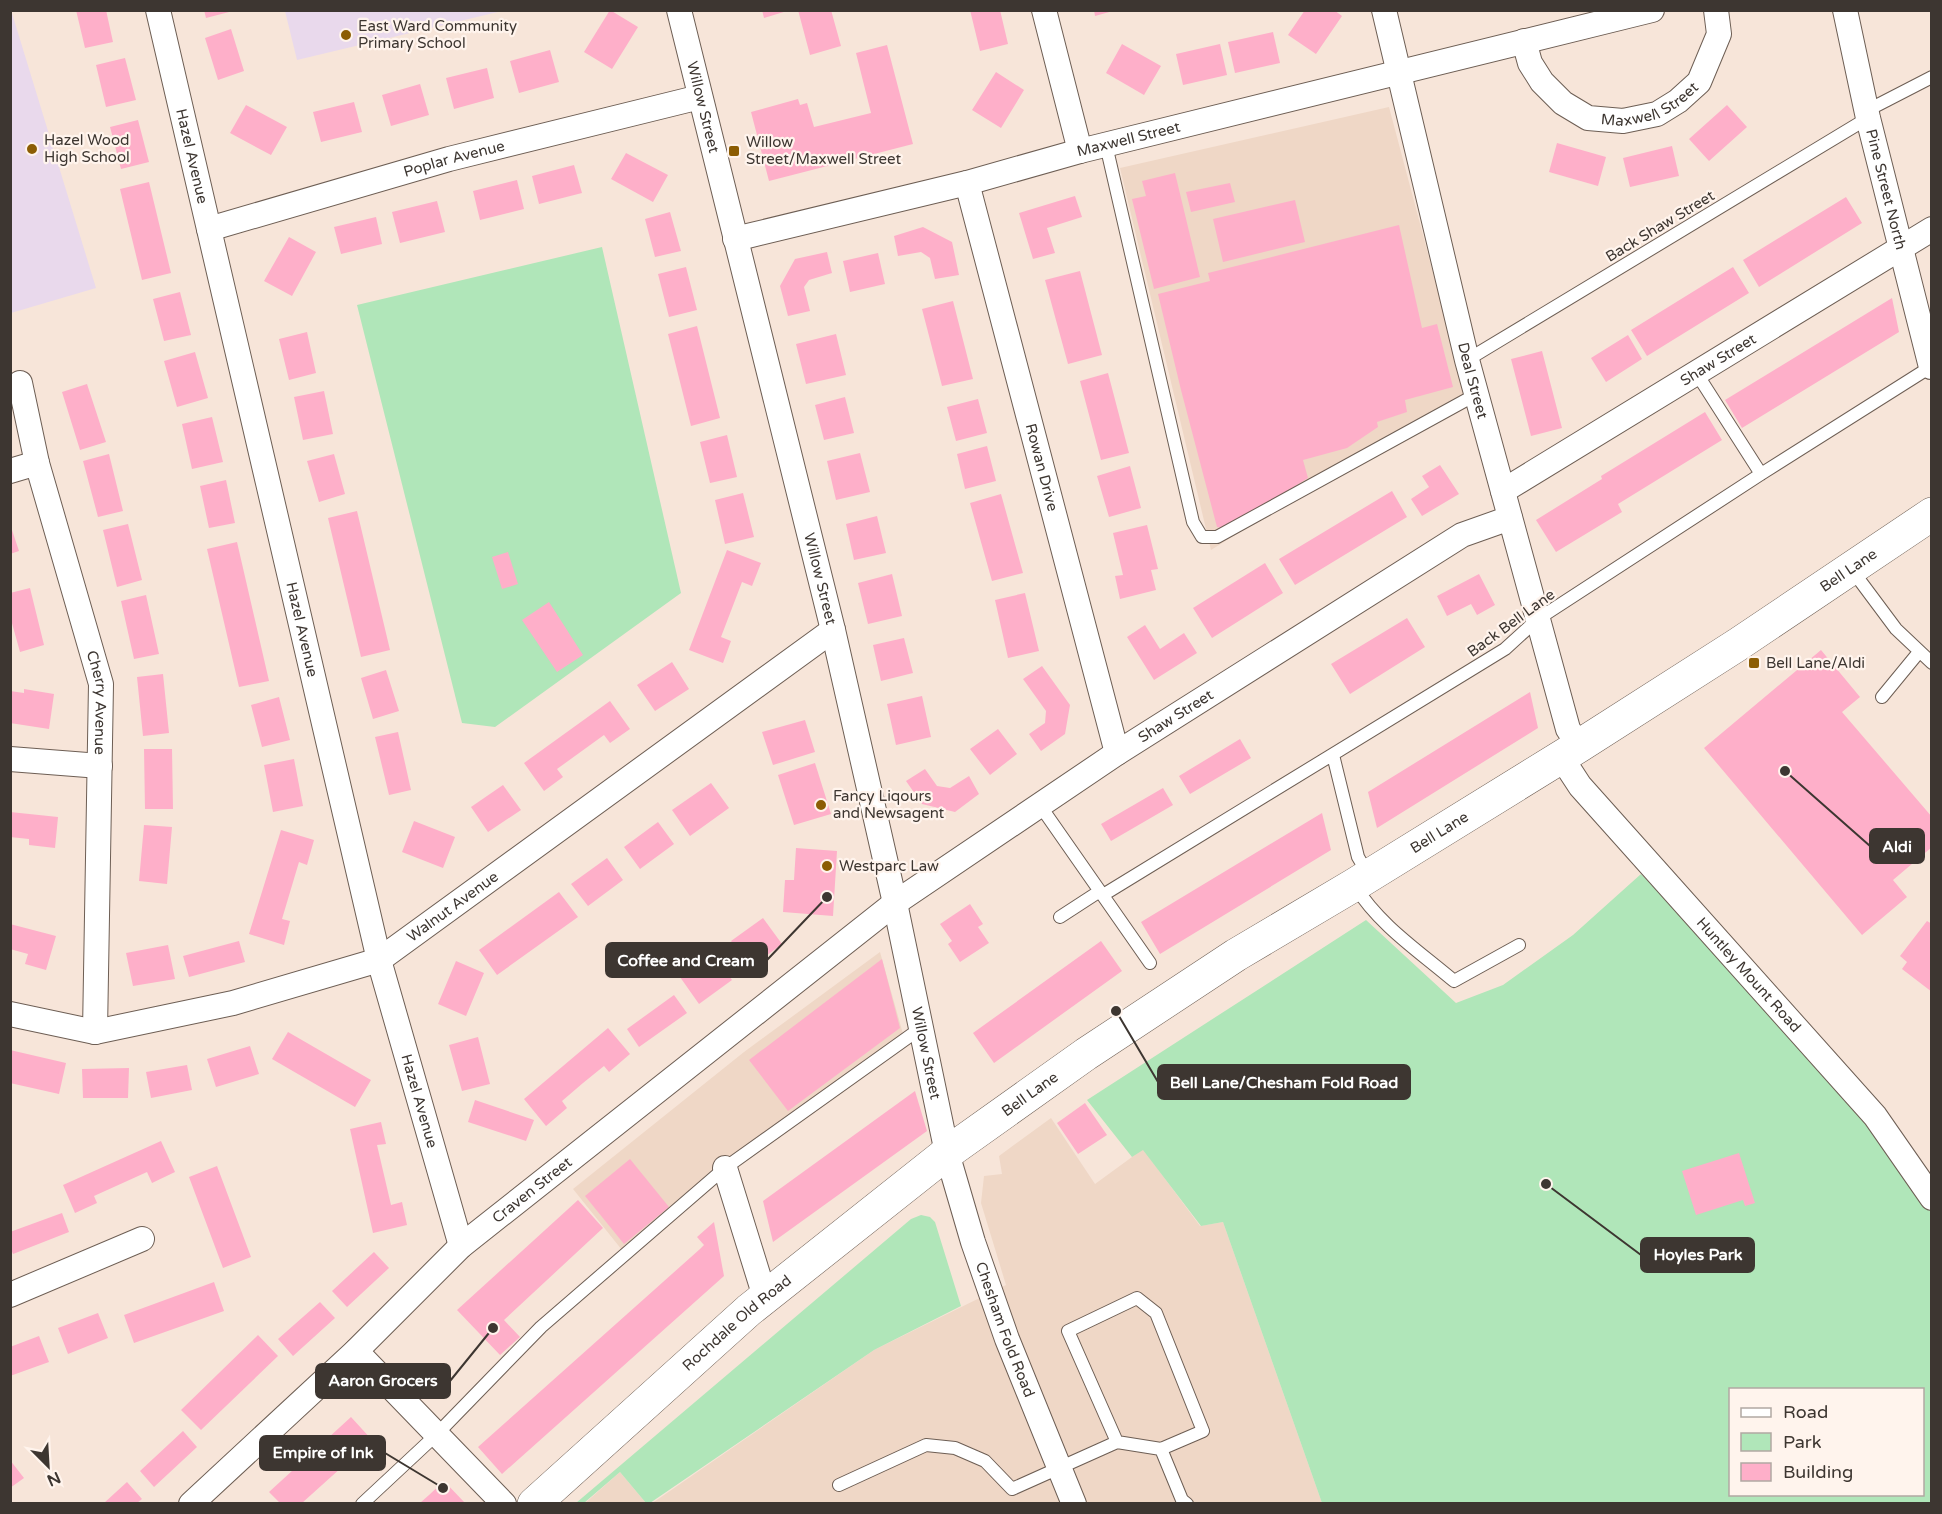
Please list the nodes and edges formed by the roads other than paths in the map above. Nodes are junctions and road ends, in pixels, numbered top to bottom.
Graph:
1 (158, 10) edge
2 (678, 10) edge
3 (1044, 10) edge
4 (1384, 10) edge
5 (1652, 10) edge
6 (1716, 10) edge
7 (1845, 10) edge
8 (1524, 41) junction
9 (1400, 73) junction
10 (1932, 77) edge
11 (700, 96) junction
12 (1867, 114) junction
13 (1106, 145) junction
14 (1080, 151) junction
15 (968, 183) junction
16 (209, 229) junction
17 (1932, 229) edge
18 (735, 238) junction
19 (1899, 249) junction
20 (1467, 360) junction
21 (1931, 367) edge
22 (1697, 374) junction
23 (20, 383) dead end
24 (1477, 394) junction
25 (37, 463) junction
26 (10, 471) edge
27 (1761, 474) junction
28 (1503, 491) junction
29 (1932, 514) edge
30 (1510, 518) junction
31 (1852, 569) junction
32 (1538, 619) junction
33 (833, 630) junction
34 (1919, 652) junction
35 (1932, 663) edge
36 (1882, 697) dead end
37 (1570, 751) junction
38 (1117, 753) junction
39 (1333, 755) junction
40 (10, 759) edge
41 (100, 766) junction
42 (1039, 804) junction
43 (1362, 880) junction
44 (1101, 893) junction
45 (895, 903) junction
46 (1060, 917) dead end
47 (1519, 945) dead end
48 (379, 960) junction
49 (1150, 963) dead end
50 (10, 1014) edge
51 (921, 1028) junction
52 (95, 1032) junction
53 (946, 1153) junction
54 (725, 1168) junction
55 (1932, 1198) edge
56 (142, 1239) dead end
57 (461, 1246) junction
58 (10, 1295) edge
59 (765, 1297) junction
60 (357, 1352) junction
61 (436, 1435) junction
62 (1117, 1442) junction
63 (1161, 1449) junction
64 (1060, 1469) junction
65 (839, 1485) dead end
66 (191, 1503) edge
67 (362, 1503) edge
68 (504, 1503) edge
69 (534, 1503) edge
70 (1074, 1503) edge
71 (1186, 1503) edge

1 - 16 street, Hazel Avenue
2 - 11 street, Willow Street
3 - 14 street
4 - 9 street, Deal Street
5 - 8 street, Maxwell Street
6 - 8 street, Maxwell Street
7 - 12 street, Pine Street North
8 - 9 street, Maxwell Street
9 - 13 street, Maxwell Street
9 - 20 street, Deal Street
10 - 12 lane, Back Shaw Street
11 - 16 street, Poplar Avenue
11 - 18 street, Willow Street
12 - 19 street, Pine Street North
12 - 20 lane, Back Shaw Street
13 - 14 street, Maxwell Street
13 - 24 lane
14 - 15 street, Maxwell Street
15 - 18 street, Maxwell Street
15 - 38 street, Rowan Drive
16 - 48 street, Hazel Avenue
17 - 19 street, Shaw Street
18 - 33 street, Willow Street
19 - 21 street, Pine Street North
19 - 22 street, Shaw Street
20 - 24 street, Deal Street
21 - 27 lane, Back Bell Lane
22 - 27 lane
22 - 28 street, Shaw Street
23 - 25 street, Cherry Avenue
24 - 28 street, Deal Street
25 - 26 street
25 - 41 street, Cherry Avenue
27 - 32 lane, Back Bell Lane
28 - 30 street, Deal Street
29 - 31 main road, Bell Lane
30 - 32 street, Deal Street
30 - 38 street, Shaw Street
31 - 34 lane
31 - 37 main road, Bell Lane
32 - 37 street, Deal Street
32 - 39 lane, Back Bell Lane
33 - 45 street, Willow Street
33 - 48 street, Walnut Avenue
34 - 35 lane
34 - 36 lane
37 - 43 main road, Bell Lane
37 - 55 street, Huntley Mount Road
38 - 42 street, Shaw Street
39 - 43 lane
39 - 44 lane, Back Bell Lane
40 - 41 street
41 - 52 street, Cherry Avenue
42 - 44 lane
42 - 45 street, Shaw Street
43 - 47 lane
43 - 53 main road, Bell Lane
44 - 46 lane, Back Bell Lane
44 - 49 lane
45 - 51 street, Willow Street
45 - 57 street, Craven Street
48 - 52 street, Walnut Avenue
48 - 57 street, Hazel Avenue
50 - 52 street, Walnut Avenue
51 - 53 street, Willow Street
51 - 54 lane
53 - 59 main road, Rochdale Old Road
53 - 64 street, Chesham Fold Road
54 - 59 street
54 - 61 lane
56 - 58 street
57 - 60 street, Craven Street
59 - 69 main road, Rochdale Old Road
60 - 61 street
60 - 66 street, Craven Street
61 - 67 lane
61 - 68 street
62 - 63 lane
62 - 63 lane
62 - 64 lane
63 - 71 lane
64 - 65 lane
64 - 70 street, Chesham Fold Road

